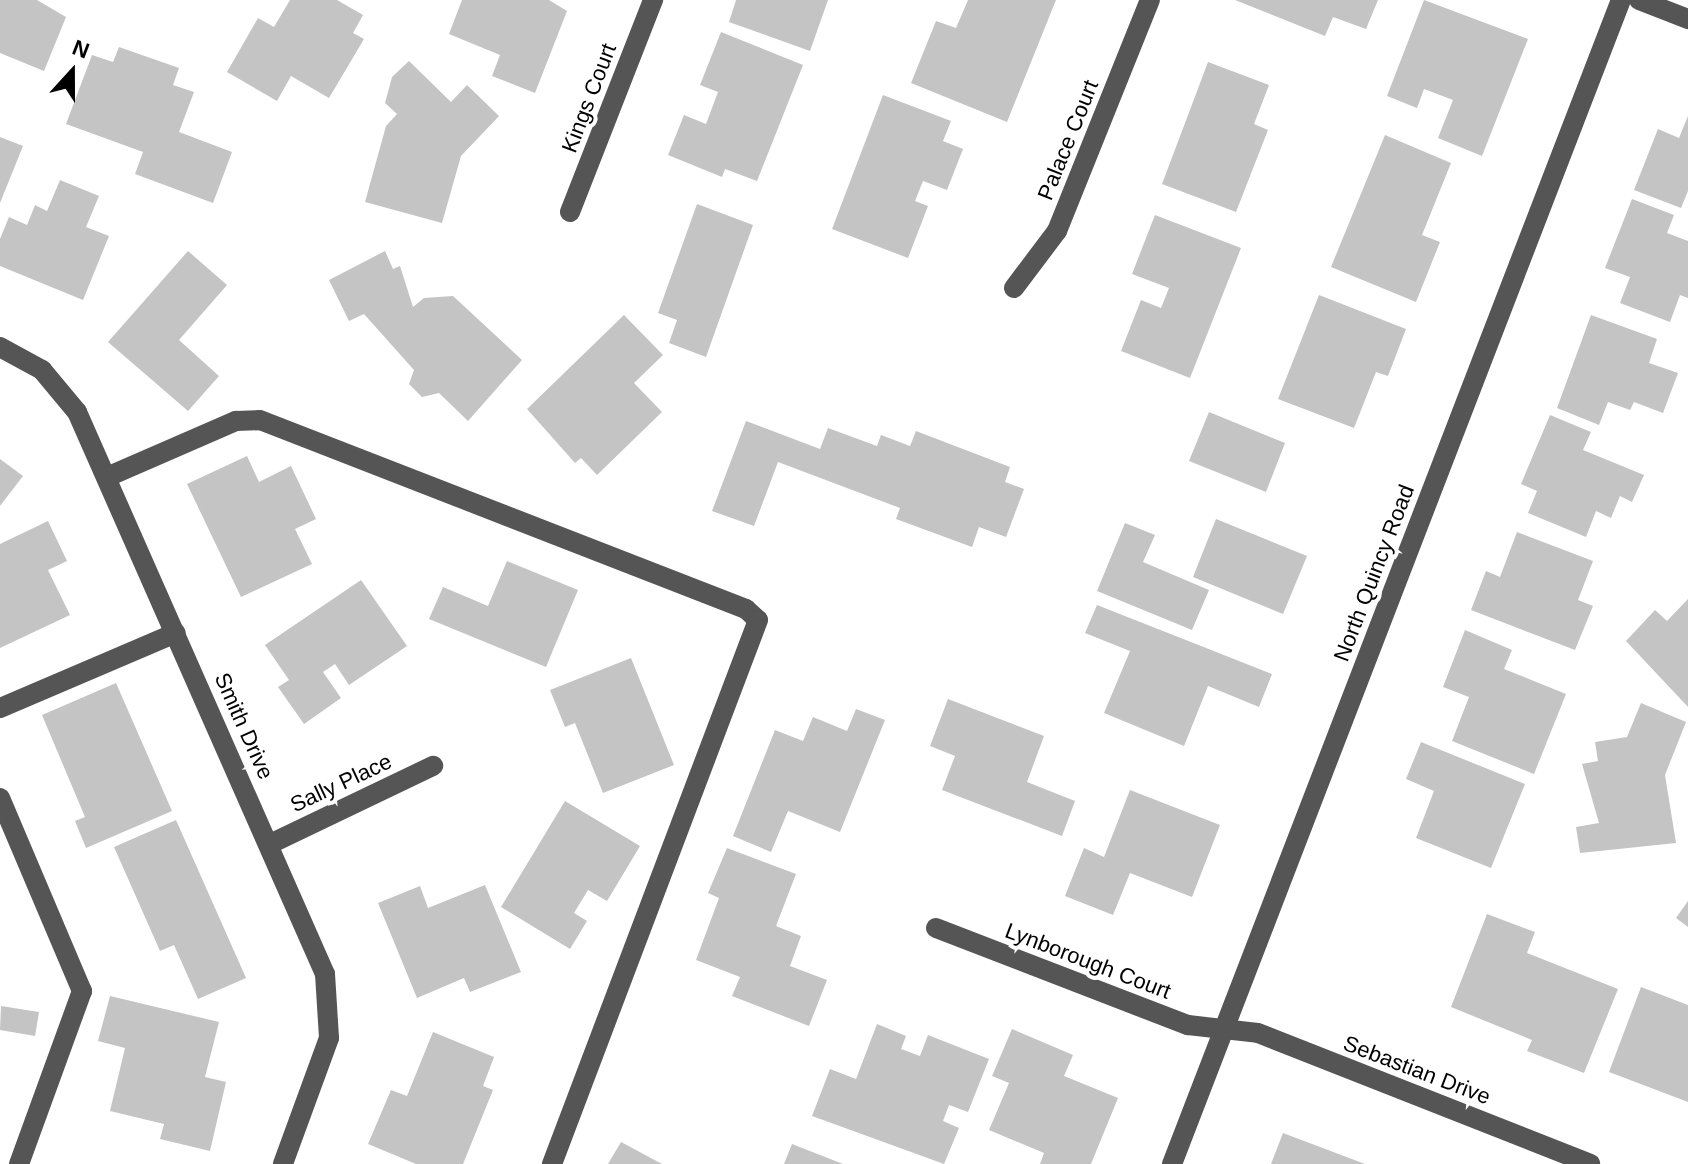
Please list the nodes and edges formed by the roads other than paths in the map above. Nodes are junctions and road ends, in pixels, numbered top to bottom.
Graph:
1 (653, 0) edge
2 (1150, 0) edge
3 (1621, 0) edge
4 (1639, 0) edge
5 (1688, 19) edge
6 (570, 212) dead end
7 (1014, 288) dead end
8 (0, 347) edge
9 (107, 477) junction
10 (176, 633) junction
11 (0, 708) edge
12 (433, 766) dead end
13 (0, 798) edge
14 (270, 844) junction
15 (936, 928) dead end
16 (1224, 1030) junction
17 (19, 1164) edge
18 (283, 1164) edge
19 (552, 1164) edge
20 (1172, 1164) edge
21 (1590, 1164) edge

1 - 6 street, Kings Court
2 - 7 street, Palace Court
3 - 16 street, North Quincy Road
4 - 5 street
8 - 9 street, Smith Drive
9 - 10 street, Smith Drive
9 - 19 street
10 - 11 street
10 - 14 street, Smith Drive
12 - 14 street, Sally Place
13 - 17 street
14 - 18 street, Smith Drive
15 - 16 street, Lynborough Court
16 - 20 street, North Quincy Road
16 - 21 street, Sebastian Drive

